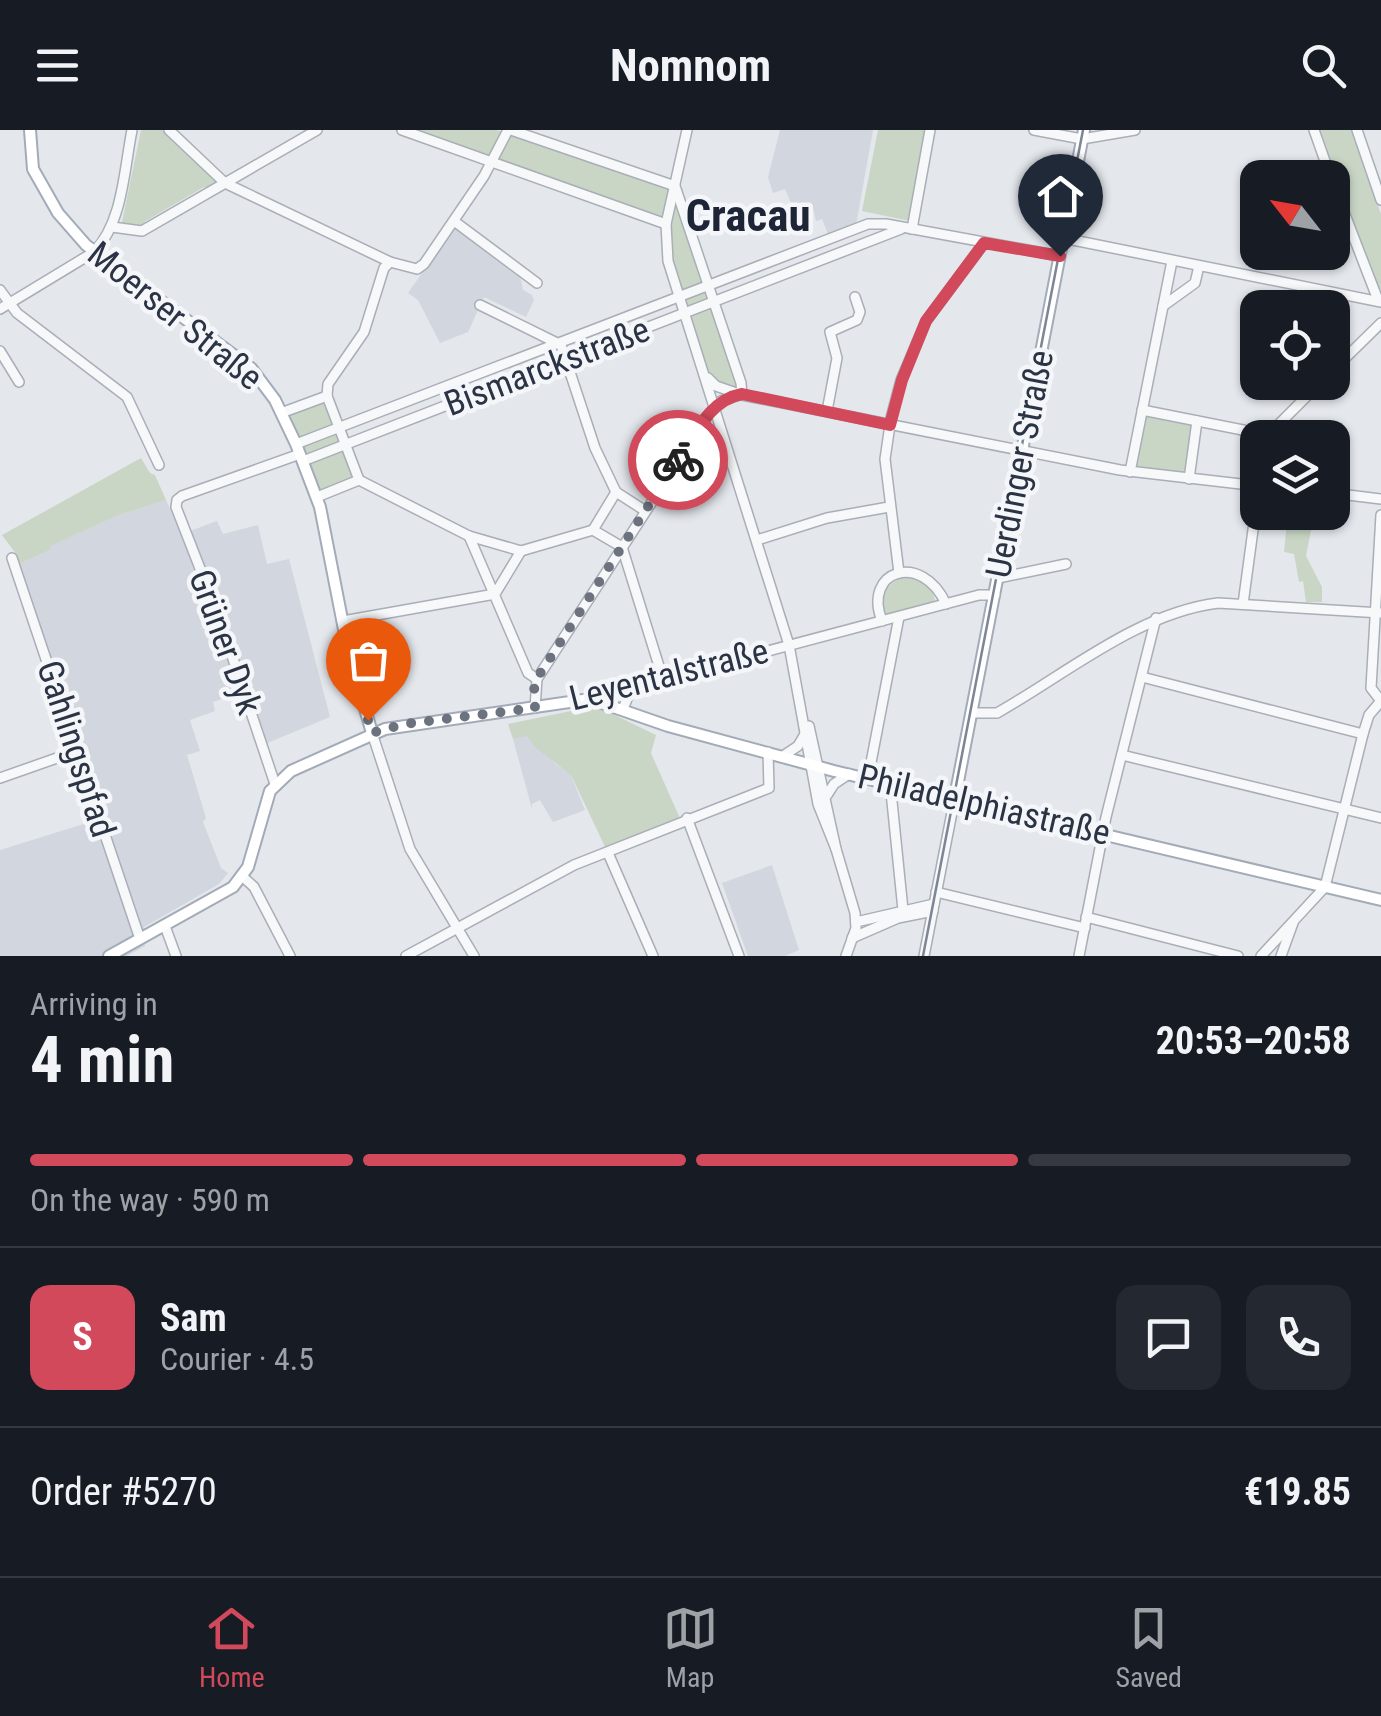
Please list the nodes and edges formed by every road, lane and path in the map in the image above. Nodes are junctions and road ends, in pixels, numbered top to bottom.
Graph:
1 (30, 130) edge
2 (132, 130) edge
3 (169, 130) edge
4 (317, 130) edge
5 (402, 130) edge
6 (509, 130) edge
7 (686, 130) edge
8 (930, 130) edge
9 (1034, 130) edge
10 (1135, 130) edge
11 (1314, 130) edge
12 (1357, 130) edge
13 (1083, 134) edge
14 (490, 160) junction
15 (1325, 160) edge
16 (224, 183) junction
17 (675, 186) junction
18 (1381, 200) edge
19 (454, 221) junction
20 (666, 224) junction
21 (1350, 226) edge
22 (112, 227) junction
23 (908, 228) junction
24 (1063, 238) junction
25 (984, 243) junction
26 (94, 252) junction
27 (784, 256) junction
28 (1060, 256) junction
29 (1172, 261) junction
30 (390, 262) junction
31 (1199, 266) junction
32 (791, 272) junction
33 (537, 283) dead end
34 (709, 288) junction
35 (0, 290) edge
36 (855, 297) dead end
37 (679, 299) junction
38 (1379, 301) edge
39 (714, 302) junction
40 (480, 305) dead end
41 (4, 306) edge
42 (1163, 306) junction
43 (684, 313) junction
44 (1381, 323) edge
45 (561, 345) junction
46 (0, 350) edge
47 (1350, 353) edge
48 (567, 360) junction
49 (707, 378) junction
50 (19, 382) dead end
51 (742, 394) junction
52 (327, 396) junction
53 (1303, 400) edge
54 (716, 406) junction
55 (1142, 410) junction
56 (281, 412) junction
57 (827, 412) junction
58 (1283, 420) edge
59 (1197, 421) junction
60 (890, 425) junction
61 (340, 429) junction
62 (1240, 429) edge
63 (697, 432) junction
64 (724, 432) junction
65 (346, 445) junction
66 (1022, 450) junction
67 (300, 453) junction
68 (159, 466) dead end
69 (1130, 472) junction
70 (1189, 479) junction
71 (359, 480) junction
72 (1240, 487) edge
73 (616, 492) junction
74 (1350, 495) edge
75 (317, 497) junction
76 (1381, 499) edge
77 (889, 507) junction
78 (644, 510) junction
79 (1381, 516) edge
80 (593, 530) junction
81 (1253, 530) edge
82 (469, 536) junction
83 (757, 540) junction
84 (622, 547) junction
85 (521, 551) junction
86 (12, 558) dead end
87 (1066, 564) dead end
88 (899, 573) junction
89 (998, 578) junction
90 (495, 594) junction
91 (995, 595) junction
92 (946, 604) junction
93 (1244, 604) junction
94 (1378, 612) edge
95 (898, 617) junction
96 (1156, 618) junction
97 (343, 621) junction
98 (882, 621) junction
99 (789, 645) junction
100 (1142, 677) junction
101 (537, 679) junction
102 (663, 679) junction
103 (632, 687) junction
104 (590, 699) junction
105 (1381, 701) edge
106 (535, 708) junction
107 (623, 709) junction
108 (972, 713) junction
109 (804, 714) junction
110 (372, 733) junction
111 (805, 734) junction
112 (1363, 734) junction
113 (77, 751) junction
114 (768, 752) junction
115 (1122, 755) junction
116 (782, 756) junction
117 (815, 766) junction
118 (850, 774) junction
119 (0, 778) edge
120 (868, 778) junction
121 (890, 782) junction
122 (274, 784) junction
123 (827, 796) junction
124 (955, 797) junction
125 (1345, 808) junction
126 (687, 818) junction
127 (1381, 818) edge
128 (1104, 833) junction
129 (836, 849) junction
130 (608, 853) junction
131 (242, 876) junction
132 (1324, 887) junction
133 (936, 892) junction
134 (1381, 900) edge
135 (933, 908) junction
136 (903, 910) junction
137 (1294, 920) junction
138 (856, 922) junction
139 (1086, 922) junction
140 (165, 926) junction
141 (460, 928) junction
142 (852, 938) junction
143 (140, 939) junction
144 (108, 956) edge
145 (176, 956) edge
146 (290, 956) edge
147 (406, 956) edge
148 (474, 956) edge
149 (653, 956) edge
150 (739, 956) edge
151 (846, 956) edge
152 (924, 956) edge
153 (1079, 956) edge
154 (1238, 956) edge
155 (1261, 956) edge
156 (1281, 956) edge

1 - 26 main road, Moerser Straße
2 - 22 street
3 - 16 street
4 - 16 street
5 - 14 street
6 - 14 street
6 - 17 street
7 - 17 street
8 - 23 street
9 - 13 street
10 - 13 street
11 - 15 street
12 - 18 street
13 - 24 main road, Uerdinger Straße
14 - 19 street
14 - 20 street
16 - 22 street
16 - 30 street
17 - 20 street
17 - 34 street
19 - 30 street
19 - 33 street
20 - 37 street
21 - 38 street
22 - 26 street
23 - 25 street
23 - 27 street, Bismarckstraße
23 - 32 street, Bismarckstraße
24 - 28 main road, Uerdinger Straße
24 - 29 street
25 - 28 street
25 - 60 street
26 - 41 street
26 - 56 main road, Moerser Straße
27 - 32 street
27 - 34 street, Bismarckstraße
28 - 66 main road, Uerdinger Straße
29 - 31 street
29 - 42 street
30 - 52 street
31 - 38 street
31 - 42 street
32 - 39 street, Bismarckstraße
34 - 37 street, Bismarckstraße
34 - 39 street
35 - 41 street
36 - 57 street
37 - 43 street
37 - 45 street, Bismarckstraße
39 - 43 street, Bismarckstraße
39 - 51 street
40 - 45 street, Bismarckstraße
41 - 68 street
42 - 55 street
43 - 48 street, Bismarckstraße
43 - 49 street
44 - 47 street
45 - 48 street
45 - 61 street, Bismarckstraße
46 - 50 street
48 - 65 street, Bismarckstraße
48 - 73 street
49 - 51 street
49 - 54 street
51 - 54 street
51 - 57 street
52 - 56 street
52 - 61 street
53 - 58 street
54 - 63 street
54 - 64 street
55 - 59 street
55 - 69 street
56 - 67 main road, Moerser Straße
57 - 60 street
59 - 62 street
59 - 70 street
60 - 66 street
60 - 77 street
61 - 65 street
61 - 67 street, Bismarckstraße
63 - 64 street
63 - 78 street
64 - 83 street
65 - 67 street, Bismarckstraße
65 - 71 street
66 - 69 street
66 - 89 main road, Uerdinger Straße
67 - 75 main road, Moerser Straße
67 - 122 street, Grüner Dyk
69 - 70 street
70 - 72 street
71 - 75 street
71 - 82 street
73 - 78 street
73 - 80 street
74 - 76 street
75 - 97 main road, Moerser Straße
77 - 83 street
77 - 88 street
78 - 84 street
79 - 94 street
80 - 84 street
80 - 85 street
81 - 93 street
82 - 85 street
82 - 90 street
83 - 99 street
84 - 101 street
84 - 102 street
85 - 90 street
86 - 113 street, Gahlingspfad
87 - 89 street
88 - 92 street
88 - 98 street
89 - 91 main road, Uerdinger Straße
90 - 97 street
90 - 101 street
91 - 92 street, Leyentalstraße
91 - 108 main road, Uerdinger Straße
92 - 95 street, Leyentalstraße
93 - 94 street
93 - 96 street
94 - 105 street
95 - 98 street, Leyentalstraße
95 - 120 street
96 - 100 street
96 - 108 street
97 - 110 main road, Moerser Straße
98 - 99 street, Leyentalstraße
99 - 102 street, Leyentalstraße
99 - 109 street
100 - 112 street
100 - 115 street
101 - 106 street
102 - 103 street, Leyentalstraße
103 - 104 street, Leyentalstraße
103 - 107 street
104 - 106 main road, Leyentalstraße
104 - 107 main road, Philadelphiastraße
105 - 112 street
106 - 110 main road, Leyentalstraße
107 - 114 main road, Philadelphiastraße
108 - 124 main road, Uerdinger Straße
109 - 111 street
109 - 117 street
110 - 122 main road, Leyentalstraße
110 - 141 street, Moerser Straße
111 - 116 street
111 - 117 street
112 - 125 street
113 - 119 street
113 - 143 street, Gahlingspfad
114 - 116 main road, Philadelphiastraße
114 - 126 street
115 - 125 street
115 - 128 street
116 - 117 main road, Philadelphiastraße
117 - 118 main road, Philadelphiastraße
117 - 123 street
117 - 129 street
118 - 120 main road, Philadelphiastraße
118 - 123 street
120 - 121 main road, Philadelphiastraße
121 - 124 main road, Philadelphiastraße
121 - 136 street
122 - 131 main road
123 - 129 street
124 - 128 main road, Philadelphiastraße
124 - 133 street
125 - 127 street
125 - 132 street
126 - 130 street
126 - 150 street
128 - 132 main road, Philadelphiastraße
128 - 139 street
129 - 138 street
130 - 141 street
130 - 149 street
131 - 140 main road
131 - 146 street
132 - 134 main road, Philadelphiastraße
132 - 137 street
133 - 135 street
133 - 139 street
135 - 136 street
135 - 142 street
135 - 152 street
136 - 138 street
137 - 155 street
137 - 156 street
138 - 142 street
139 - 153 street
139 - 154 street
140 - 143 main road
140 - 145 street
141 - 147 street
141 - 148 street, Moerser Straße
142 - 151 street
143 - 144 main road

